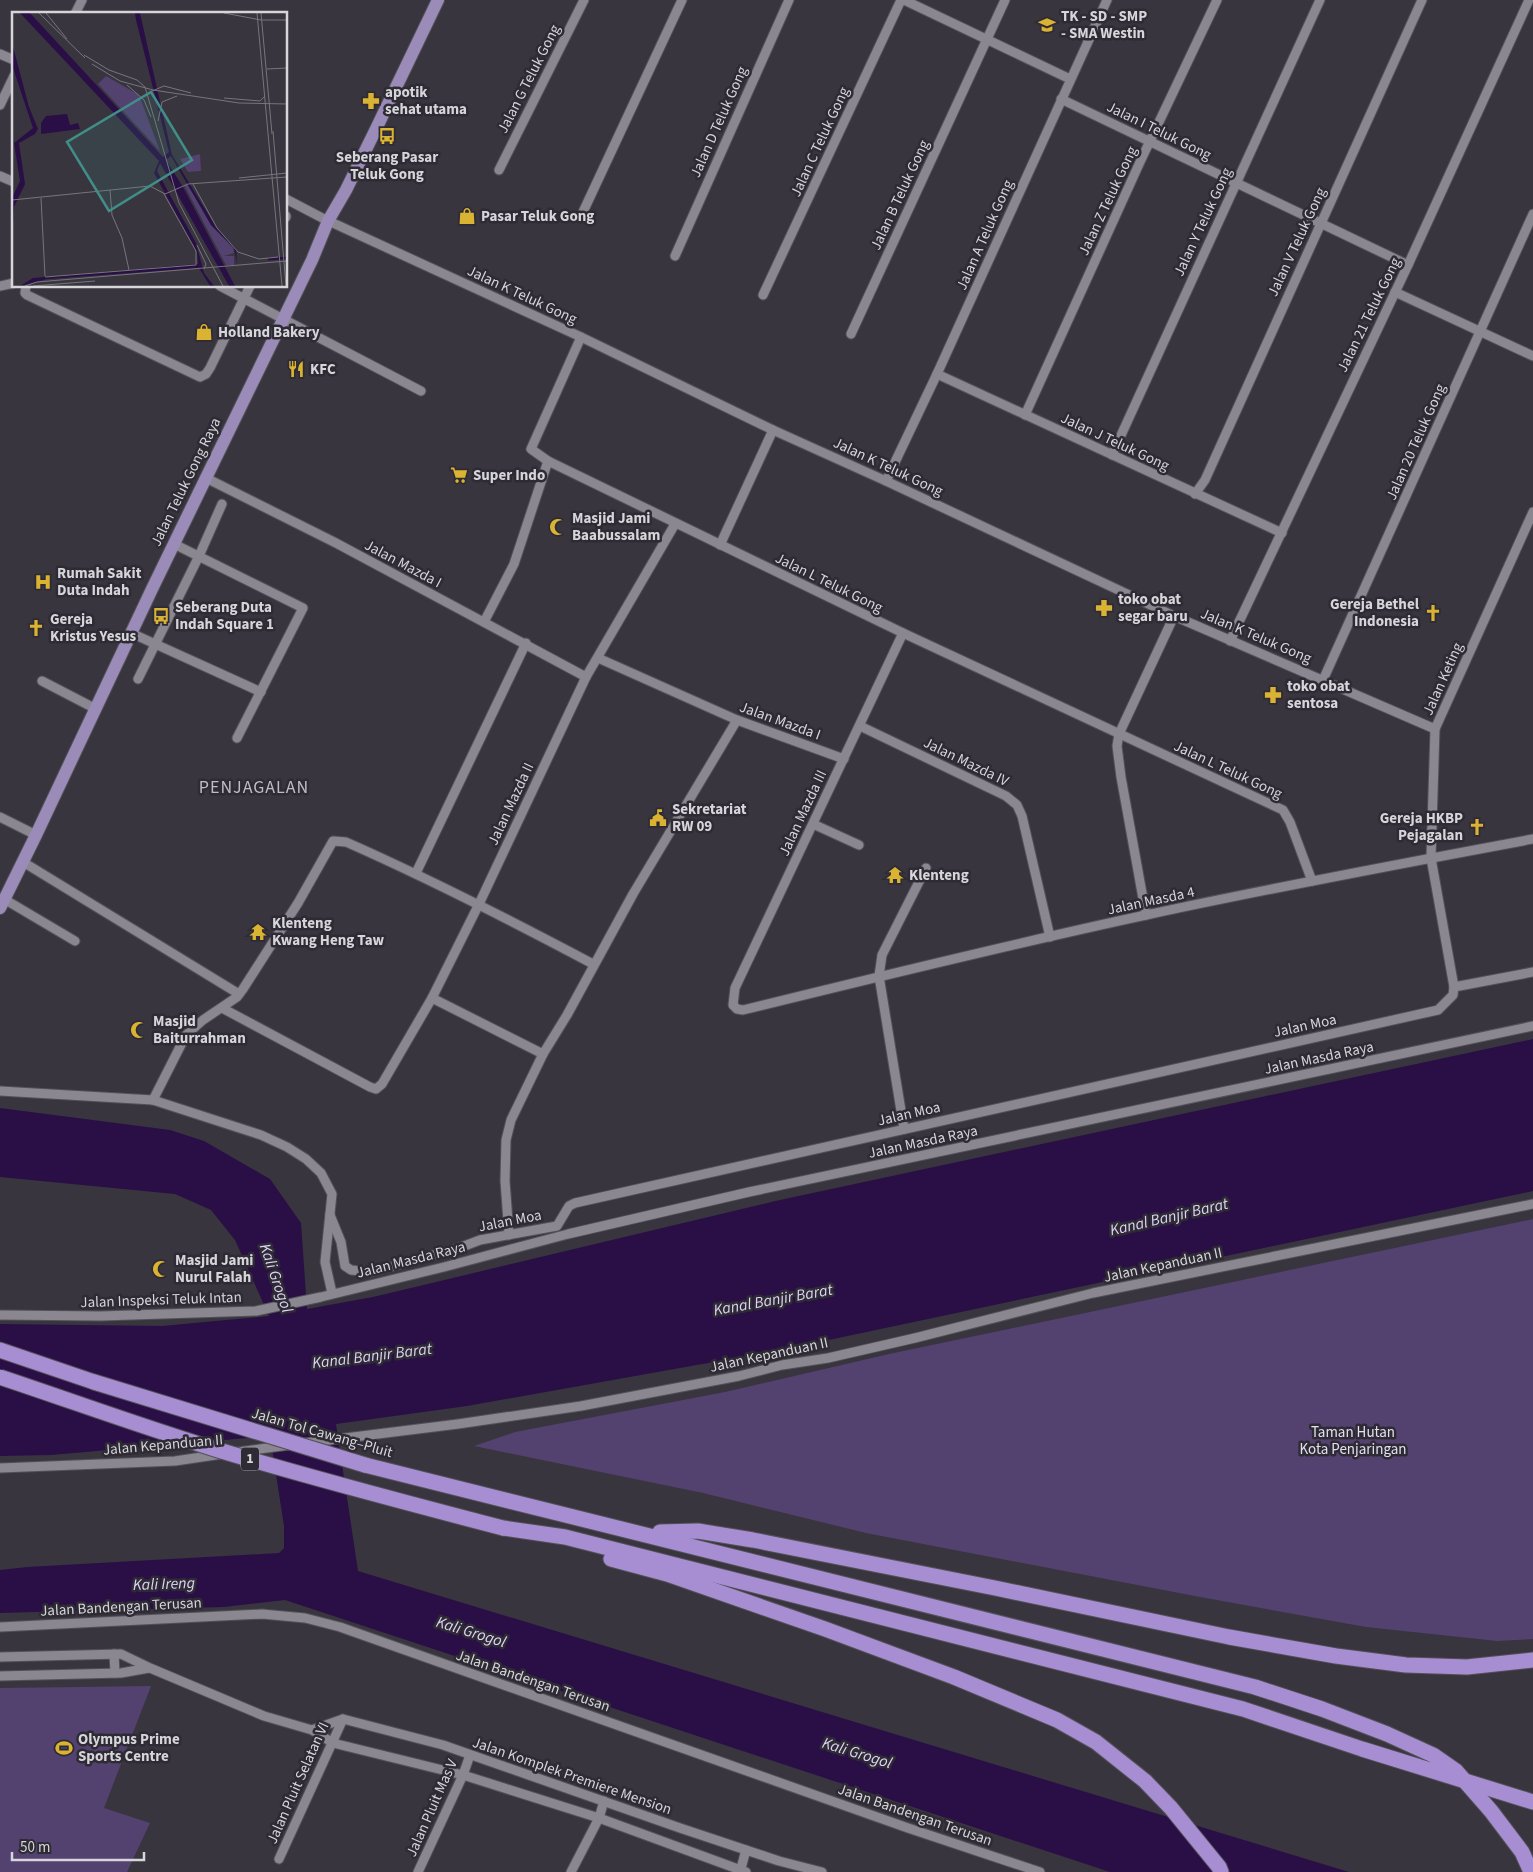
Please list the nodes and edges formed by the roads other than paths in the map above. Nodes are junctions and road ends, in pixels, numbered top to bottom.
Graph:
1 (82, 0) edge
2 (438, 0) edge
3 (584, 0) edge
4 (682, 0) edge
5 (788, 0) edge
6 (903, 0) edge
7 (1005, 0) edge
8 (1107, 0) edge
9 (1217, 0) edge
10 (1320, 0) edge
11 (1422, 0) edge
12 (1529, 0) edge
13 (76, 12) edge
14 (987, 40) junction
15 (0, 54) edge
16 (12, 59) edge
17 (1070, 79) junction
18 (12, 80) edge
19 (1061, 99) junction
20 (0, 105) edge
21 (1150, 142) junction
22 (498, 170) dead end
23 (0, 176) edge
24 (12, 181) edge
25 (1235, 183) junction
26 (288, 200) edge
27 (583, 212) dead end
28 (1533, 214) edge
29 (330, 222) junction
30 (1320, 224) junction
31 (675, 256) dead end
32 (1408, 265) junction
33 (26, 288) edge
34 (224, 288) edge
35 (249, 288) edge
36 (1395, 292) junction
37 (763, 295) dead end
38 (243, 299) junction
39 (284, 320) junction
40 (1481, 332) junction
41 (850, 334) dead end
42 (581, 337) junction
43 (1533, 356) edge
44 (937, 374) junction
45 (421, 391) dead end
46 (1025, 415) junction
47 (773, 430) junction
48 (1112, 456) junction
49 (548, 461) junction
50 (206, 478) junction
51 (886, 481) junction
52 (1195, 494) junction
53 (222, 504) dead end
54 (1533, 512) edge
55 (676, 524) junction
56 (1282, 533) junction
57 (174, 544) junction
58 (720, 545) junction
59 (199, 556) junction
60 (1174, 616) junction
61 (484, 622) junction
62 (131, 633) junction
63 (903, 633) junction
64 (1230, 641) junction
65 (156, 643) junction
66 (526, 644) junction
67 (598, 658) junction
68 (586, 677) junction
69 (138, 679) dead end
70 (1323, 680) junction
71 (42, 681) dead end
72 (261, 692) junction
73 (96, 709) junction
74 (737, 720) junction
75 (860, 726) junction
76 (1435, 729) junction
77 (1119, 734) junction
78 (237, 738) dead end
79 (844, 758) junction
80 (0, 817) edge
81 (813, 824) junction
82 (36, 835) junction
83 (1533, 838) edge
84 (859, 845) dead end
85 (1430, 858) junction
86 (23, 862) junction
87 (926, 868) dead end
88 (416, 873) junction
89 (1312, 881) junction
90 (2, 904) edge
91 (479, 904) junction
92 (1146, 915) junction
93 (1050, 937) junction
94 (75, 941) dead end
95 (593, 964) junction
96 (1533, 972) edge
97 (879, 976) junction
98 (1454, 987) junction
99 (239, 994) junction
100 (432, 998) junction
101 (733, 1005) joint
102 (222, 1008) junction
103 (1533, 1026) edge
104 (543, 1054) junction
105 (0, 1091) edge
106 (153, 1100) junction
107 (904, 1129) junction
108 (1533, 1204) edge
109 (330, 1215) junction
110 (509, 1235) junction
111 (332, 1294) junction
112 (322, 1297) joint
113 (0, 1315) edge
114 (0, 1350) edge
115 (0, 1377) edge
116 (0, 1468) edge
117 (505, 1528) junction
118 (641, 1533) junction
119 (0, 1627) edge
120 (114, 1654) junction
121 (0, 1657) edge
122 (1533, 1660) edge
123 (150, 1668) junction
124 (115, 1673) junction
125 (0, 1676) edge
126 (343, 1719) junction
127 (312, 1730) junction
128 (333, 1742) junction
129 (470, 1754) junction
130 (463, 1775) junction
131 (604, 1801) junction
132 (1533, 1802) edge
133 (599, 1818) junction
134 (746, 1850) junction
135 (279, 1859) dead end
136 (418, 1872) edge
137 (571, 1872) edge
138 (743, 1872) edge
139 (822, 1872) edge
140 (1040, 1872) edge
141 (1221, 1872) edge
142 (1531, 1872) edge

1 - 13 street
2 - 29 main road, Jalan Teluk Gong Raya
3 - 22 street, Jalan G Teluk Gong
4 - 27 street
5 - 31 street, Jalan D Teluk Gong
6 - 14 street
6 - 37 street, Jalan C Teluk Gong
7 - 14 street, Jalan B Teluk Gong
8 - 17 street, Jalan A Teluk Gong
9 - 21 street, Jalan Z Teluk Gong
10 - 25 street, Jalan Y Teluk Gong
11 - 30 street, Jalan V Teluk Gong
12 - 32 street, Jalan 21 Teluk Gong
14 - 17 street
14 - 41 street, Jalan B Teluk Gong
15 - 16 street
17 - 19 street, Jalan A Teluk Gong
18 - 20 street
19 - 21 street, Jalan I Teluk Gong
19 - 44 street, Jalan A Teluk Gong
21 - 25 street, Jalan I Teluk Gong
21 - 46 street, Jalan Z Teluk Gong
23 - 24 street
25 - 30 street, Jalan I Teluk Gong
25 - 48 street, Jalan Y Teluk Gong
26 - 29 street, Jalan K Teluk Gong
28 - 40 street, Jalan 20 Teluk Gong
29 - 39 main road, Jalan Teluk Gong Raya
29 - 42 street, Jalan K Teluk Gong
30 - 32 street, Jalan I Teluk Gong
30 - 52 street, Jalan V Teluk Gong
32 - 36 street, Jalan 21 Teluk Gong
33 - 38 street
34 - 38 street
35 - 38 street
36 - 40 street
36 - 56 street, Jalan 21 Teluk Gong
38 - 39 street
39 - 45 street
39 - 50 main road, Jalan Teluk Gong Raya
40 - 43 street
40 - 70 street, Jalan 20 Teluk Gong
42 - 47 street, Jalan K Teluk Gong
42 - 49 street, Jalan L Teluk Gong
44 - 46 street, Jalan J Teluk Gong
44 - 51 street, Jalan A Teluk Gong
46 - 48 street, Jalan J Teluk Gong
47 - 51 street, Jalan K Teluk Gong
47 - 58 street
48 - 52 street, Jalan J Teluk Gong
49 - 55 street, Jalan L Teluk Gong
49 - 61 street
50 - 57 main road, Jalan Teluk Gong Raya
50 - 61 street, Jalan Mazda I
51 - 60 street, Jalan K Teluk Gong
52 - 56 street, Jalan J Teluk Gong
53 - 59 street
54 - 76 street, Jalan Keting
55 - 58 street, Jalan L Teluk Gong
55 - 67 street, Jalan Mazda II
56 - 64 street, Jalan 21 Teluk Gong
57 - 59 street
57 - 62 main road, Jalan Teluk Gong Raya
58 - 63 street, Jalan L Teluk Gong
59 - 65 street
59 - 72 street
60 - 64 street, Jalan K Teluk Gong
60 - 77 street
61 - 66 street, Jalan Mazda I
62 - 65 street
62 - 73 main road, Jalan Teluk Gong Raya
63 - 75 street, Jalan Mazda III
63 - 77 street, Jalan L Teluk Gong
64 - 70 street, Jalan K Teluk Gong
65 - 69 street
65 - 72 street
66 - 68 street, Jalan Mazda I
66 - 88 street
67 - 68 street, Jalan Mazda II
67 - 74 street, Jalan Mazda I
68 - 91 street, Jalan Mazda II
70 - 76 street, Jalan K Teluk Gong
71 - 73 street
72 - 78 street
73 - 82 main road, Jalan Teluk Gong Raya
74 - 79 street, Jalan Mazda I
74 - 95 street
75 - 79 street, Jalan Mazda III
75 - 93 street, Jalan Mazda IV
76 - 85 street, Jalan Keting
77 - 89 street, Jalan L Teluk Gong
77 - 92 street
79 - 81 street, Jalan Mazda III
80 - 82 street
81 - 84 street
81 - 101 street, Jalan Mazda III
82 - 86 main road, Jalan Teluk Gong Raya
83 - 85 street, Jalan Masda 4
85 - 89 street, Jalan Masda 4
85 - 98 street, Jalan Keting
86 - 90 main road, Jalan Teluk Gong Raya
86 - 99 street
87 - 97 street
88 - 91 street
88 - 99 street
89 - 92 street, Jalan Masda 4
90 - 94 street
91 - 95 street
91 - 100 street, Jalan Mazda II
92 - 93 street, Jalan Masda 4
93 - 97 street, Jalan Masda 4
95 - 104 street
96 - 98 street
97 - 101 street, Jalan Masda 4
97 - 107 street
98 - 107 street, Jalan Moa
99 - 102 street
100 - 102 street, Jalan Mazda II
100 - 104 street
102 - 106 street
103 - 111 street, Jalan Masda Raya
104 - 110 street
105 - 106 street
106 - 109 street
107 - 110 street, Jalan Moa
108 - 116 street, Jalan Kepanduan II, bridge
109 - 110 street, Jalan Moa
109 - 111 street
111 - 112 street, Jalan Masda Raya
112 - 113 street, Jalan Inspeksi Teluk Intan
114 - 118 highway, Jalan Tol Cawang–Pluit / 1, bridge
115 - 117 highway, 1, bridge
117 - 132 highway
117 - 141 highway
118 - 122 highway
118 - 142 highway, Jalan Tol Cawang–Pluit
119 - 140 street, Jalan Bandengan Terusan
120 - 121 street, Jalan Komplek Premiere Mension
120 - 123 street, Jalan Komplek Premiere Mension
120 - 124 street
123 - 124 street
123 - 127 street, Jalan Komplek Premiere Mension
124 - 125 street
126 - 127 street
126 - 128 street, Jalan Pluit Selatan VI
126 - 129 street, Jalan Komplek Premiere Mension
127 - 128 street, Jalan Komplek Premiere Mension
128 - 130 street, Jalan Komplek Premiere Mension
128 - 135 street, Jalan Pluit Selatan VI
129 - 130 street, Jalan Pluit Mas V
129 - 131 street, Jalan Komplek Premiere Mension
130 - 133 street, Jalan Komplek Premiere Mension
130 - 136 street, Jalan Pluit Mas V
131 - 133 street
131 - 134 street, Jalan Komplek Premiere Mension
133 - 137 street
133 - 138 street, Jalan Komplek Premiere Mension
134 - 138 street
134 - 139 street, Jalan Komplek Premiere Mension

